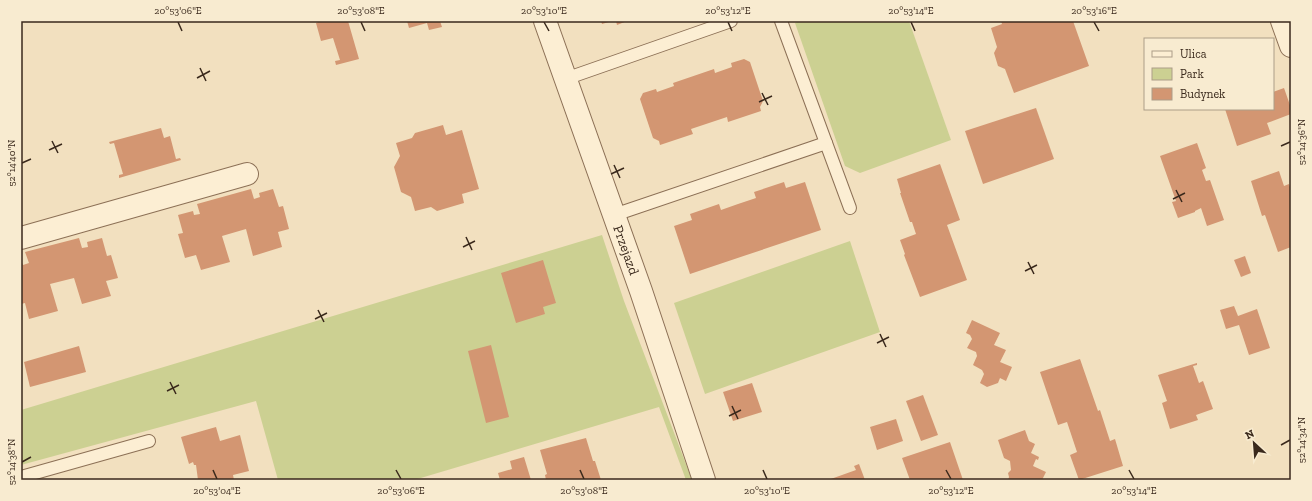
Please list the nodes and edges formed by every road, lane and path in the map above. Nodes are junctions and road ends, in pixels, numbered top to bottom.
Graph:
1 (545, 21) edge
2 (730, 21) edge
3 (781, 21) edge
4 (1282, 21) edge
5 (1291, 46) edge
6 (565, 78) junction
7 (826, 143) junction
8 (247, 174) dead end
9 (850, 208) dead end
10 (614, 215) junction
11 (21, 238) edge
12 (149, 441) dead end
13 (21, 477) edge
14 (704, 480) edge

1 - 6 street, Przejazd
2 - 6 lane
3 - 7 lane
4 - 5 street
6 - 10 street, Przejazd
7 - 9 lane
7 - 10 lane
8 - 11 street
10 - 14 street, Przejazd
12 - 13 lane

